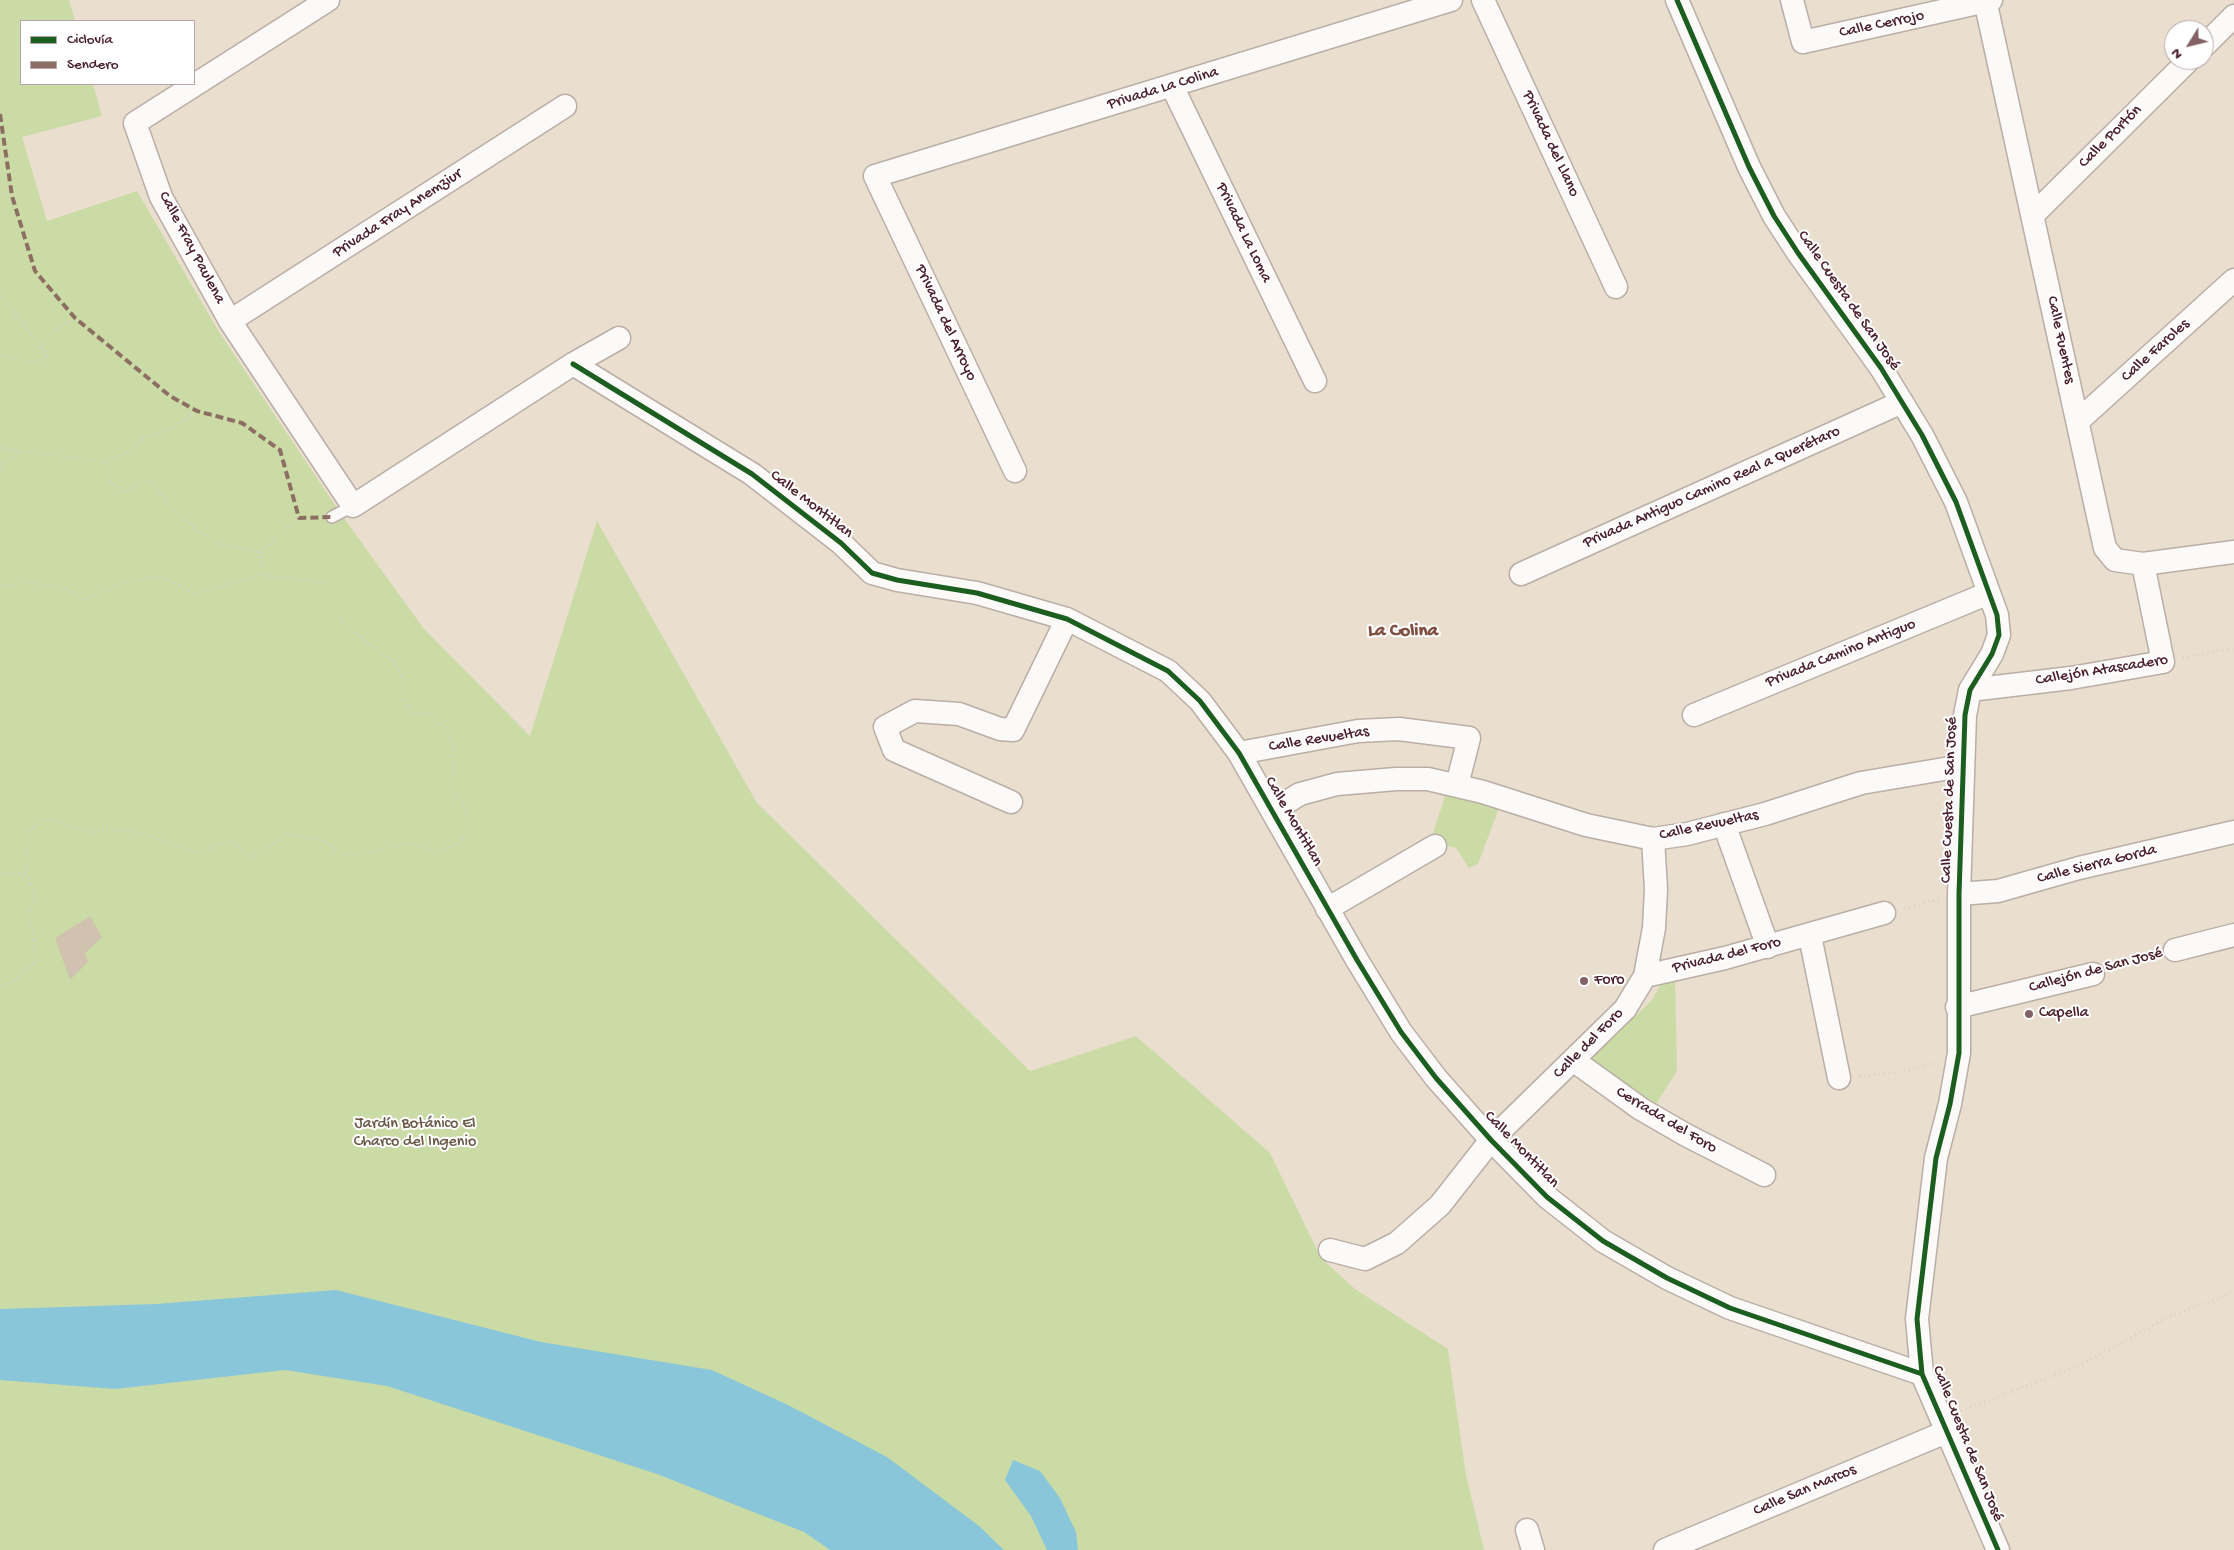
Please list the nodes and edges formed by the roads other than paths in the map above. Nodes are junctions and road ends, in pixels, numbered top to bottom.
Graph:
1 (328, 0) edge
2 (1451, 0) edge
3 (1483, 0) edge
4 (1678, 0) edge
5 (1792, 0) edge
6 (1987, 1) edge
7 (2234, 16) edge
8 (2214, 36) edge
9 (2180, 70) edge
10 (195, 85) edge
11 (195, 85) edge
12 (1172, 86) junction
13 (565, 106) dead end
14 (875, 176) joint
15 (2033, 215) junction
16 (2234, 280) edge
17 (1616, 287) dead end
18 (230, 321) junction
19 (619, 338) dead end
20 (574, 364) junction
21 (1315, 381) dead end
22 (1902, 402) junction
23 (2078, 421) junction
24 (1015, 471) dead end
25 (353, 506) junction
26 (332, 517) dead end
27 (2234, 552) edge
28 (2143, 564) junction
29 (1521, 574) dead end
30 (1988, 593) junction
31 (1067, 619) junction
32 (1970, 690) junction
33 (1694, 715) dead end
34 (1239, 753) junction
35 (1962, 766) junction
36 (1457, 785) junction
37 (1010, 802) dead end
38 (1272, 811) junction
39 (1724, 824) junction
40 (2234, 832) edge
41 (1653, 839) junction
42 (1435, 846) dead end
43 (1959, 894) junction
44 (1327, 908) junction
45 (1884, 913) road end
46 (2234, 935) edge
47 (1810, 936) junction
48 (1768, 947) junction
49 (2175, 950) road end
50 (2093, 974) road end
51 (1645, 976) junction
52 (1957, 1007) junction
53 (1572, 1060) junction
54 (1839, 1078) road end
55 (1491, 1140) junction
56 (1764, 1175) dead end
57 (1330, 1250) dead end
58 (1922, 1374) junction
59 (1943, 1426) junction
60 (1665, 1550) edge
61 (1998, 1550) edge

1 - 11 street, Calle Fray Paulena
2 - 12 street, Privada La Colina
3 - 17 street, Privada del Llano
4 - 22 street, Calle Cuesta de San José
5 - 6 street, Calle Cerrojo
6 - 15 street, Calle Fuentes
7 - 8 street
9 - 15 street, Calle Portón
10 - 18 street, Calle Fray Paulena
12 - 14 street, Privada La Colina
12 - 21 street, Privada La Loma
13 - 18 street, Privada Fray Anemziur
14 - 24 street, Privada del Arroyo
15 - 23 street, Calle Fuentes
16 - 23 street, Calle Faroles
18 - 25 street, Calle Fray Paulena
19 - 20 street
20 - 25 street
20 - 31 street, Calle Montitlan
22 - 29 street, Privada Antiguo Camino Real a Querétaro
22 - 30 street, Calle Cuesta de San José
23 - 28 street, Calle Fuentes
25 - 26 lane
27 - 28 street, Calle Fuentes
28 - 32 street, Callejón Atascadero
30 - 32 street, Calle Cuesta de San José
30 - 33 street, Privada Camino Antiguo
31 - 34 street, Calle Montitlan
31 - 37 street
32 - 35 street, Calle Cuesta de San José
34 - 36 street, Calle Revueltas
34 - 38 street, Calle Montitlan
35 - 39 street, Calle Revueltas
35 - 43 street, Calle Cuesta de San José
36 - 38 street, Calle Revueltas
36 - 41 street, Calle Revueltas
38 - 44 street, Calle Montitlan
39 - 41 street, Calle Revueltas
39 - 48 street
40 - 43 street, Calle Sierra Gorda
41 - 51 street, Calle del Foro
42 - 44 street
43 - 52 street, Calle Cuesta de San José
44 - 55 street, Calle Montitlan
45 - 47 street, Privada del Foro
46 - 49 street, Callejón de San José
47 - 48 street, Privada del Foro
47 - 54 street
48 - 51 street, Privada del Foro
50 - 52 street, Callejón de San José
51 - 53 street, Calle del Foro
52 - 58 street, Calle Cuesta de San José
53 - 55 street, Calle del Foro
53 - 56 street, Cerrada del Foro
55 - 57 street, Calle del Foro
55 - 58 street, Calle Montitlan
58 - 59 street, Calle Cuesta de San José
59 - 60 street, Calle San Marcos
59 - 61 street, Calle Cuesta de San José

